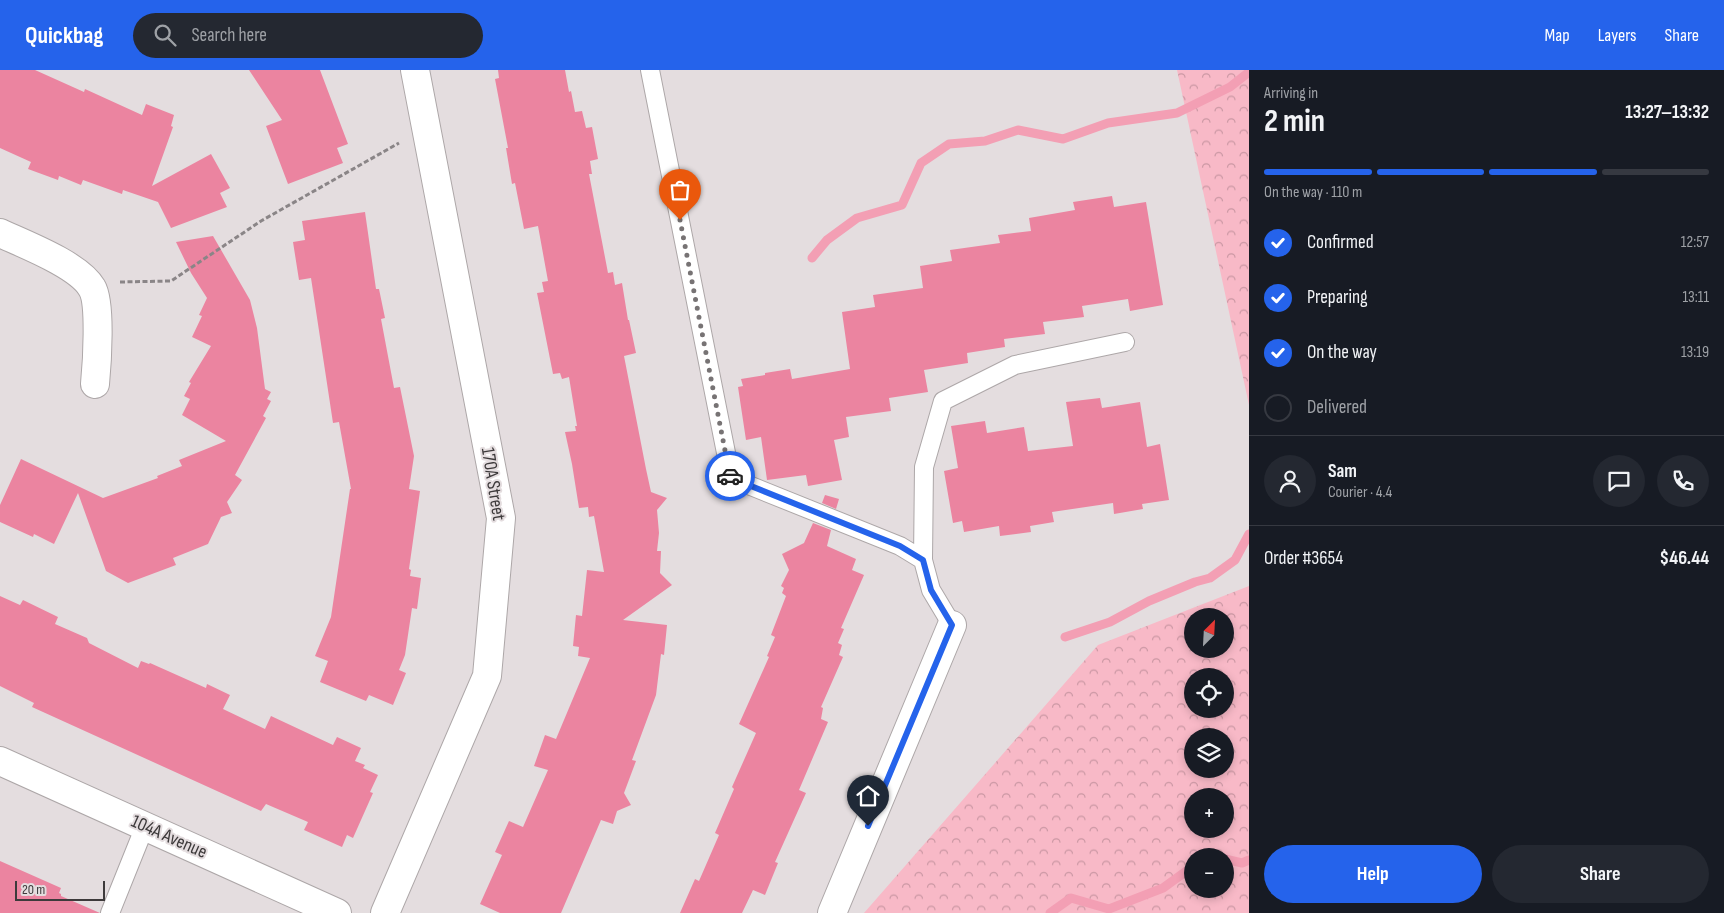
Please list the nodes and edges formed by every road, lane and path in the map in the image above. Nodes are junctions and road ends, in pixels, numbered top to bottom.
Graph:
1 (415, 70) edge
2 (650, 70) edge
3 (399, 143) dead end
4 (0, 233) edge
5 (112, 283) dead end
6 (1124, 342) dead end
7 (95, 384) dead end
8 (923, 560) junction
9 (952, 625) joint
10 (0, 761) edge
11 (145, 826) junction
12 (110, 913) edge
13 (337, 913) edge
14 (385, 913) edge
15 (832, 913) edge

1 - 14 street, 170A Street
2 - 8 lane
3 - 5 path
4 - 7 street
6 - 8 lane
8 - 9 lane
9 - 15 street
10 - 11 street, 104A Avenue
11 - 12 lane
11 - 13 street, 104A Avenue

